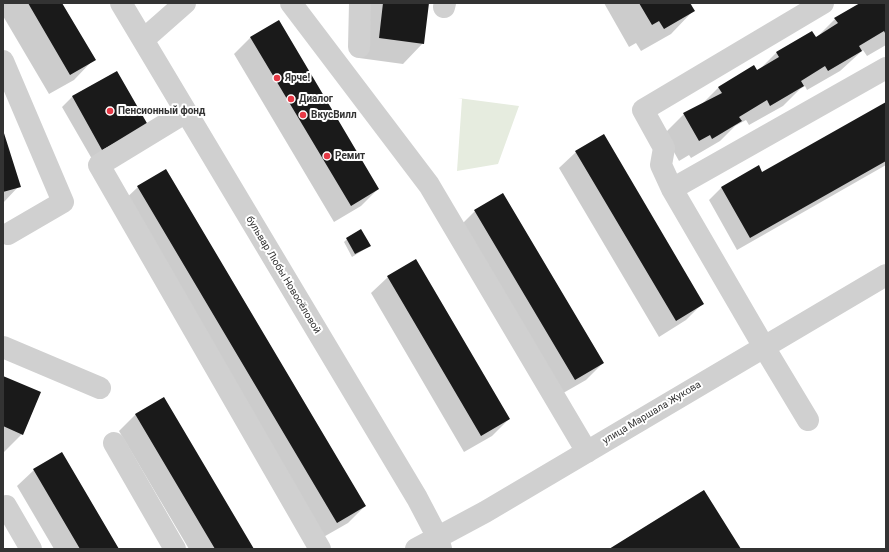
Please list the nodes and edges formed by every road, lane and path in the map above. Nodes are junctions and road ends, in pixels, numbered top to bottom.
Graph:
1 (121, 3) edge
2 (185, 3) edge
3 (291, 3) edge
4 (360, 3) edge
5 (823, 3) edge
6 (143, 40) junction
7 (359, 47) dead end
8 (3, 61) edge
9 (886, 68) edge
10 (186, 112) junction
11 (672, 189) junction
12 (8, 234) dead end
13 (886, 275) edge
14 (3, 347) edge
15 (764, 347) junction
16 (100, 388) dead end
17 (808, 420) dead end
18 (114, 443) dead end
19 (587, 452) junction
20 (6, 506) dead end
21 (440, 543) edge
22 (31, 549) edge
23 (175, 549) edge
24 (320, 549) edge
25 (416, 549) edge

1 - 6 street, бульвар Любы Новосёловой
2 - 6 street
3 - 19 street
4 - 7 street
5 - 11 street
6 - 10 street, бульвар Любы Новосёловой
8 - 12 street
9 - 11 street
10 - 21 street, бульвар Любы Новосёловой
10 - 24 street
11 - 15 street
13 - 15 street, улица Маршала Жукова
14 - 16 street
15 - 17 street
15 - 19 street, улица Маршала Жукова
18 - 23 street
19 - 21 street, улица Маршала Жукова
20 - 22 street
21 - 25 street, улица Маршала Жукова

